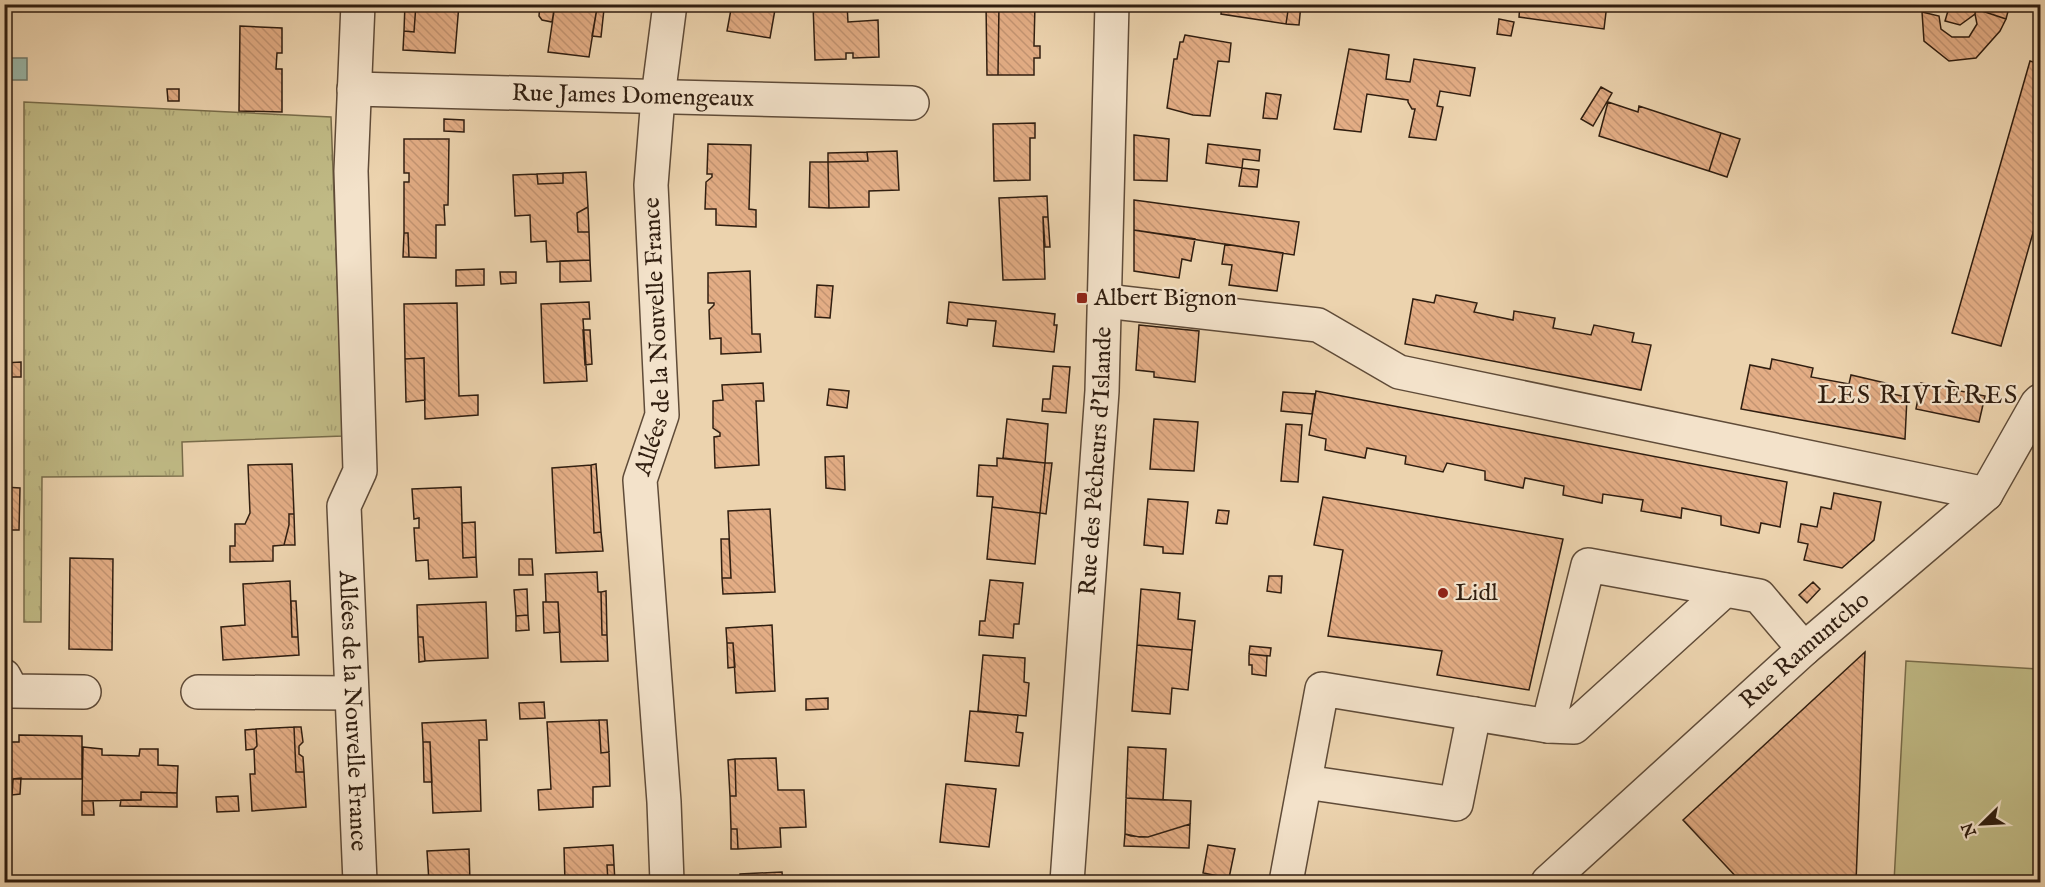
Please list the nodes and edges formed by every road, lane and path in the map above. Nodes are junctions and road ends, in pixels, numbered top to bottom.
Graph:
1 (358, 4) edge
2 (670, 4) edge
3 (1112, 4) edge
4 (354, 89) junction
5 (658, 97) junction
6 (912, 103) dead end
7 (1105, 301) junction
8 (2040, 401) edge
9 (1986, 494) junction
10 (1725, 590) junction
11 (1804, 649) junction
12 (4, 676) edge
13 (84, 692) dead end
14 (198, 692) dead end
15 (351, 693) junction
16 (1474, 714) junction
17 (1548, 726) junction
18 (1305, 782) junction
19 (360, 882) edge
20 (667, 882) edge
21 (1067, 882) edge
22 (1286, 882) edge
23 (1548, 882) edge

1 - 4 street, Allées de la Nouvelle France
2 - 5 street, Allées de la Nouvelle France
3 - 7 street, Rue des Pêcheurs d'Islande
4 - 5 street, Rue James Domengeaux
4 - 15 street, Allées de la Nouvelle France
5 - 6 street, Rue James Domengeaux
5 - 20 street, Allées de la Nouvelle France
7 - 9 street
7 - 21 street, Rue des Pêcheurs d'Islande
8 - 9 street, Rue Ramuntcho
9 - 11 street, Rue Ramuntcho
10 - 11 street
10 - 17 street
10 - 17 street
11 - 23 street, Rue Ramuntcho
12 - 13 street
14 - 15 street
15 - 19 street, Allées de la Nouvelle France
16 - 17 street
16 - 18 street
16 - 18 street
18 - 22 street

